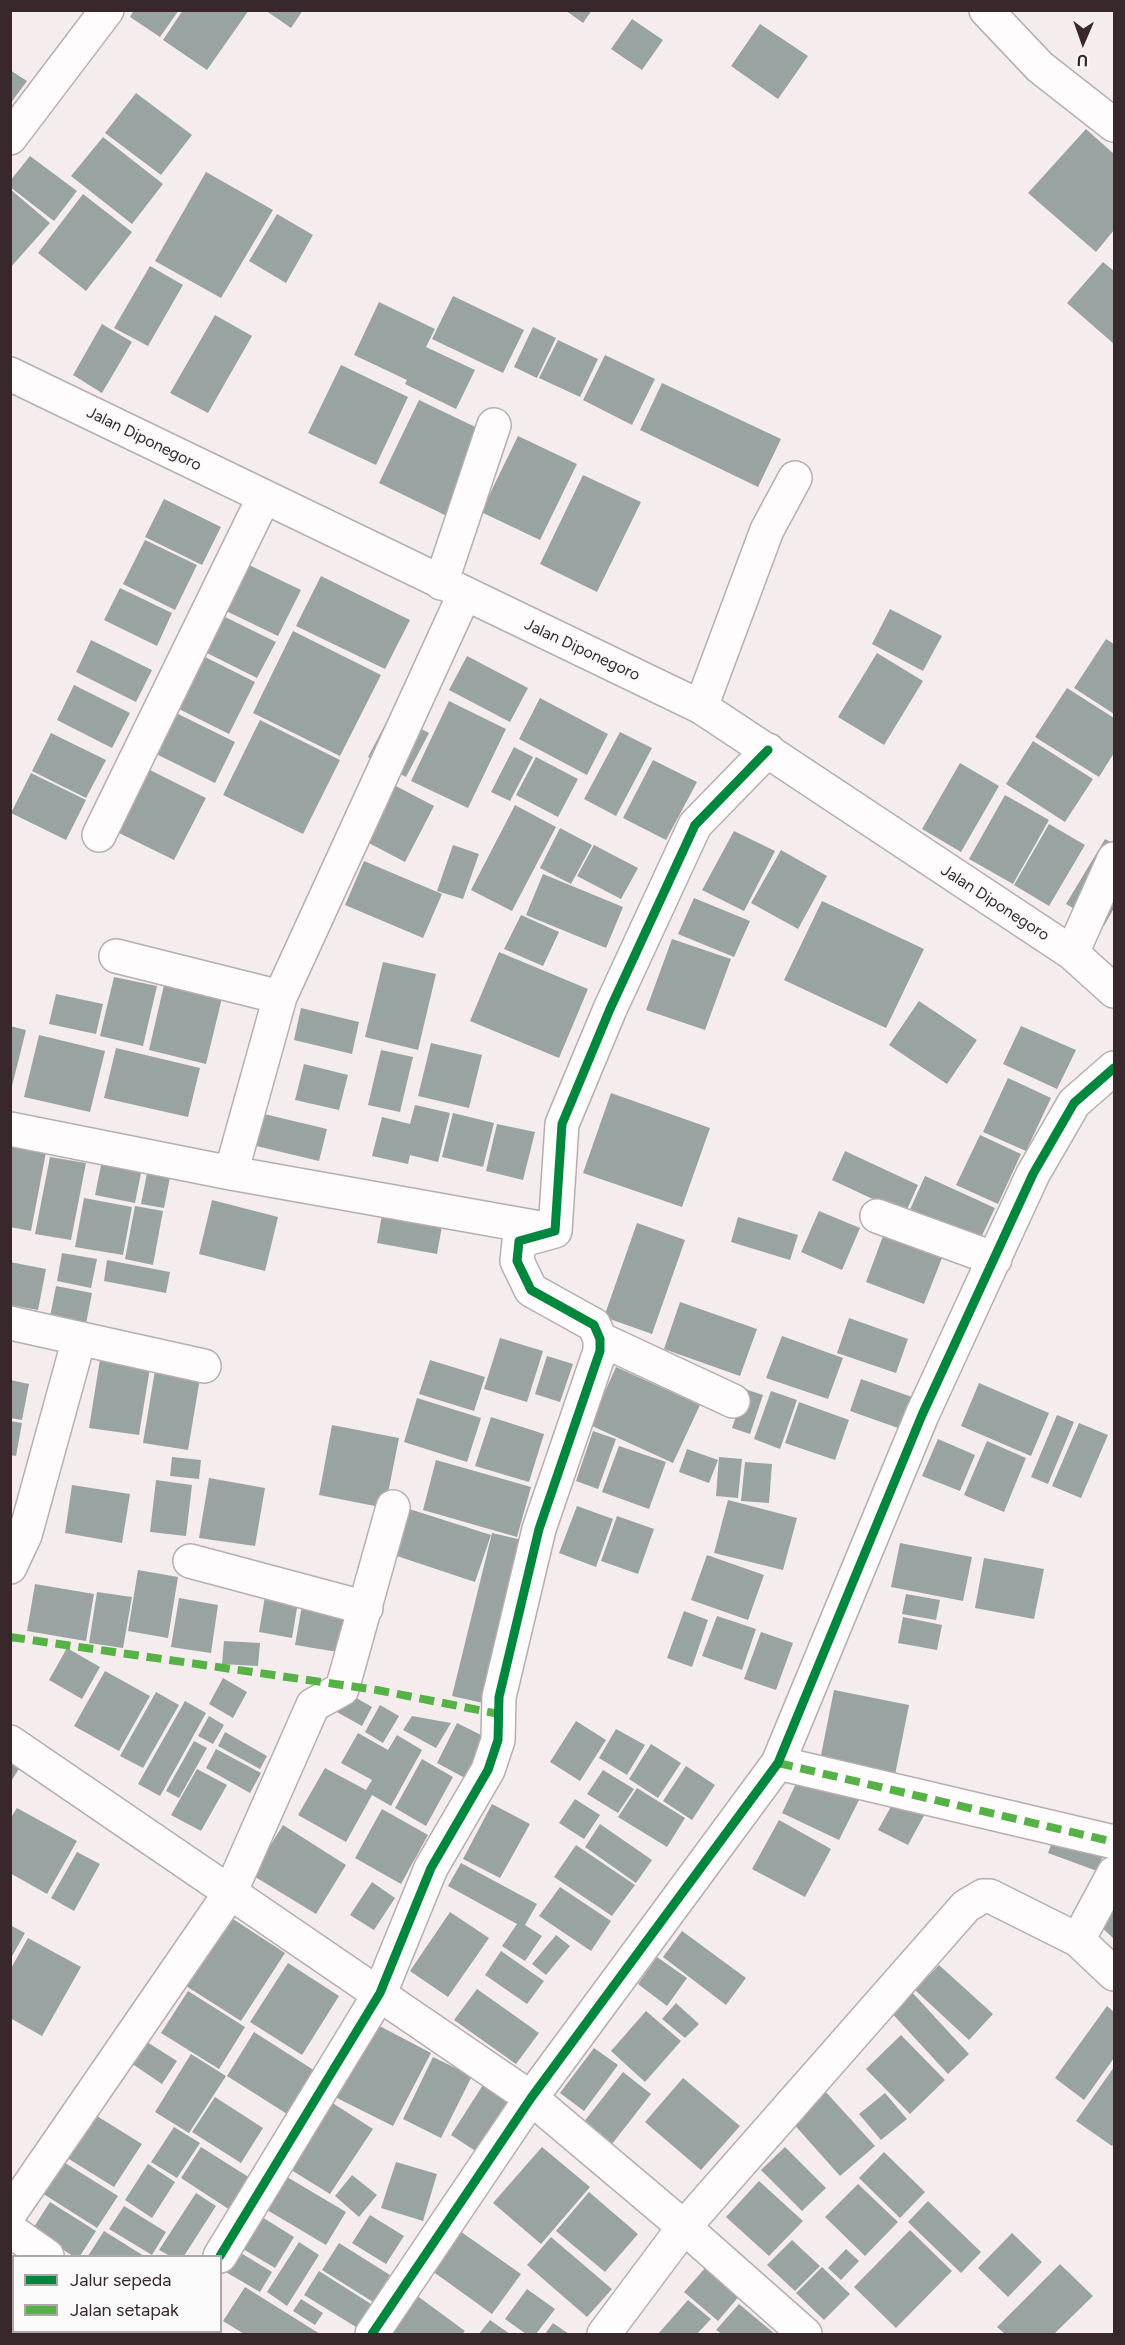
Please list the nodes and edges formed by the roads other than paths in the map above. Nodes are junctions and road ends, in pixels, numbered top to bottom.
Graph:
1 (107, 10) edge
2 (986, 10) edge
3 (1114, 125) edge
4 (10, 138) edge
5 (10, 375) edge
6 (494, 425) dead end
7 (795, 478) dead end
8 (264, 497) junction
9 (452, 589) junction
10 (701, 707) junction
11 (768, 750) junction
12 (99, 835) dead end
13 (1114, 859) edge
14 (1072, 953) junction
15 (116, 956) dead end
16 (1114, 991) edge
17 (279, 997) junction
18 (1114, 1068) edge
19 (10, 1129) edge
20 (231, 1173) junction
21 (878, 1216) dead end
22 (555, 1231) junction
23 (995, 1259) junction
24 (10, 1323) edge
25 (79, 1339) junction
26 (600, 1339) junction
27 (204, 1366) dead end
28 (734, 1401) dead end
29 (393, 1507) dead end
30 (190, 1561) dead end
31 (10, 1567) edge
32 (366, 1608) junction
33 (10, 1742) edge
34 (778, 1763) junction
35 (1114, 1842) edge
36 (1114, 1873) edge
37 (230, 1893) junction
38 (1078, 1940) junction
39 (1114, 1974) edge
40 (380, 1993) junction
41 (531, 2098) junction
42 (10, 2213) edge
43 (684, 2227) junction
44 (10, 2230) edge
45 (46, 2255) edge
46 (221, 2255) edge
47 (372, 2334) edge
48 (604, 2334) edge
49 (806, 2334) edge

1 - 4 street
2 - 3 street
5 - 8 street, Jalan Diponegoro
6 - 9 street
7 - 10 street
8 - 9 street, Jalan Diponegoro
8 - 12 street
9 - 10 street, Jalan Diponegoro
9 - 17 street
10 - 11 street, Jalan Diponegoro
11 - 14 street, Jalan Diponegoro
11 - 22 street
13 - 14 street
14 - 16 street, Jalan Diponegoro
15 - 17 street
17 - 20 street
18 - 23 street
19 - 20 street
20 - 22 street
21 - 23 street
22 - 26 street
23 - 34 street
24 - 25 street
25 - 27 street
25 - 31 street
26 - 28 street
26 - 40 street
29 - 32 street
30 - 32 street
32 - 37 street
33 - 37 street
34 - 35 street
34 - 41 street
36 - 38 street
37 - 40 street
37 - 42 street
38 - 39 street
38 - 43 street
40 - 41 street
40 - 46 street
41 - 43 street
41 - 47 street
43 - 48 street
43 - 49 street
44 - 45 street

